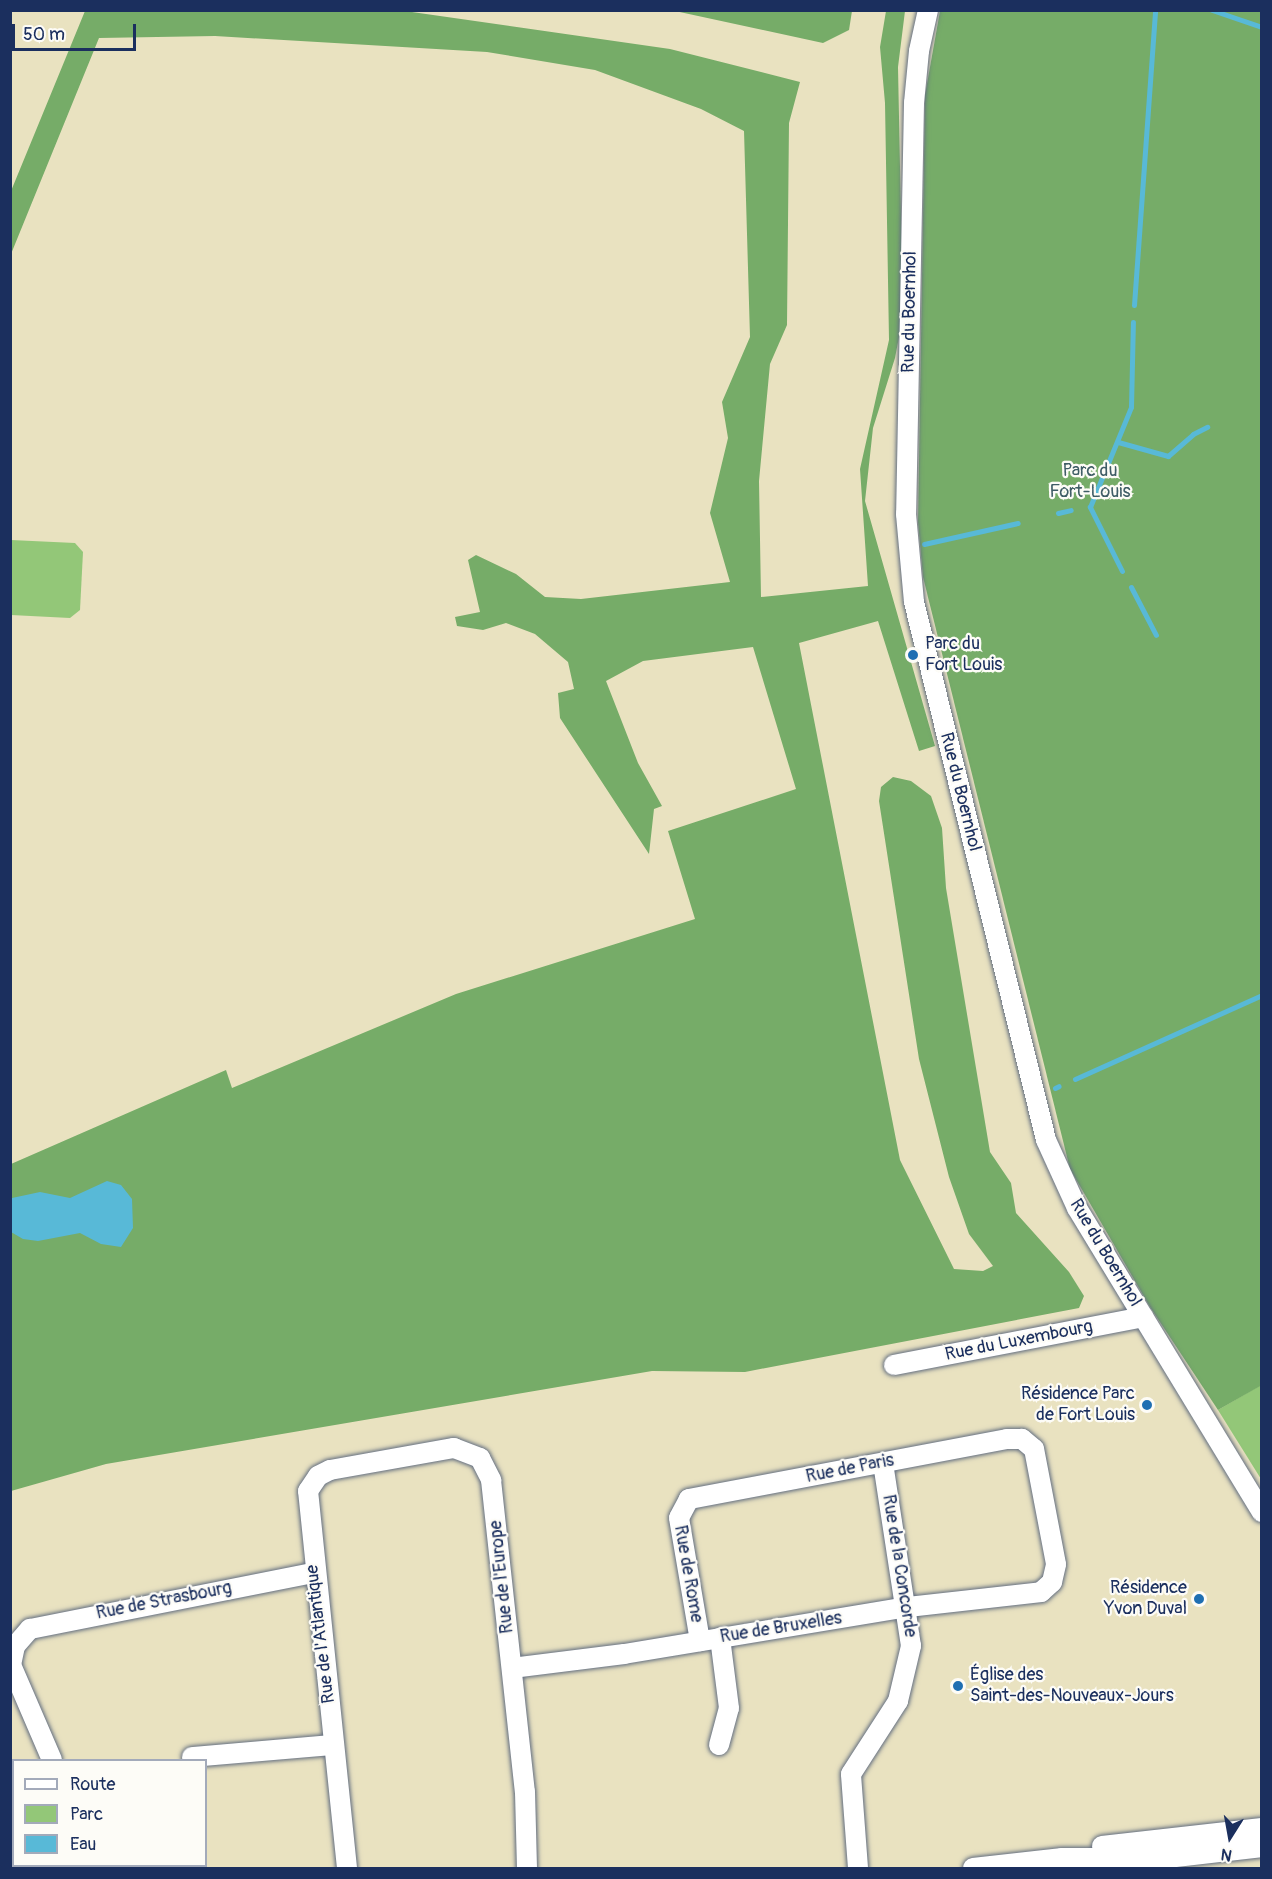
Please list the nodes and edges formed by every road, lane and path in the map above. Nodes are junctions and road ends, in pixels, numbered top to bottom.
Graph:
1 (928, 10) edge
2 (1143, 1317) junction
3 (894, 1365) dead end
4 (389, 1458) joint
5 (883, 1463) junction
6 (682, 1507) joint
7 (1262, 1512) edge
8 (314, 1573) junction
9 (1049, 1586) joint
10 (908, 1608) junction
11 (720, 1638) junction
12 (700, 1641) junction
13 (512, 1668) junction
14 (333, 1745) junction
15 (719, 1745) dead end
16 (192, 1758) dead end
17 (51, 1759) edge
18 (525, 1792) junction
19 (1262, 1828) edge
20 (1262, 1847) edge
21 (1062, 1858) junction
22 (347, 1869) edge
23 (527, 1869) edge
24 (538, 1869) edge
25 (858, 1869) edge
26 (974, 1869) edge

1 - 2 street, Rue du Boernhol
2 - 3 street, Rue du Luxembourg
2 - 7 street, Rue du Boernhol
4 - 8 street, Rue de l'Atlantique
4 - 13 street, Rue de l'Europe
5 - 6 street, Rue de Paris
5 - 9 street, Rue de Paris
5 - 10 street, Rue de la Concorde
6 - 12 street, Rue de Rome
8 - 14 street, Rue de l'Atlantique
8 - 17 street, Rue de Strasbourg
9 - 10 street, Rue de Bruxelles
10 - 11 street, Rue de Bruxelles
10 - 25 street, Rue de la Concorde
11 - 12 street, Rue de Bruxelles
11 - 15 street
12 - 13 street, Rue de Bruxelles
13 - 18 street, Rue de l'Europe
14 - 16 street
14 - 22 street, Rue de l'Atlantique
18 - 23 street, Rue de l'Europe
18 - 24 street, Rue de l'Europe
19 - 21 street
20 - 21 street
21 - 26 street

